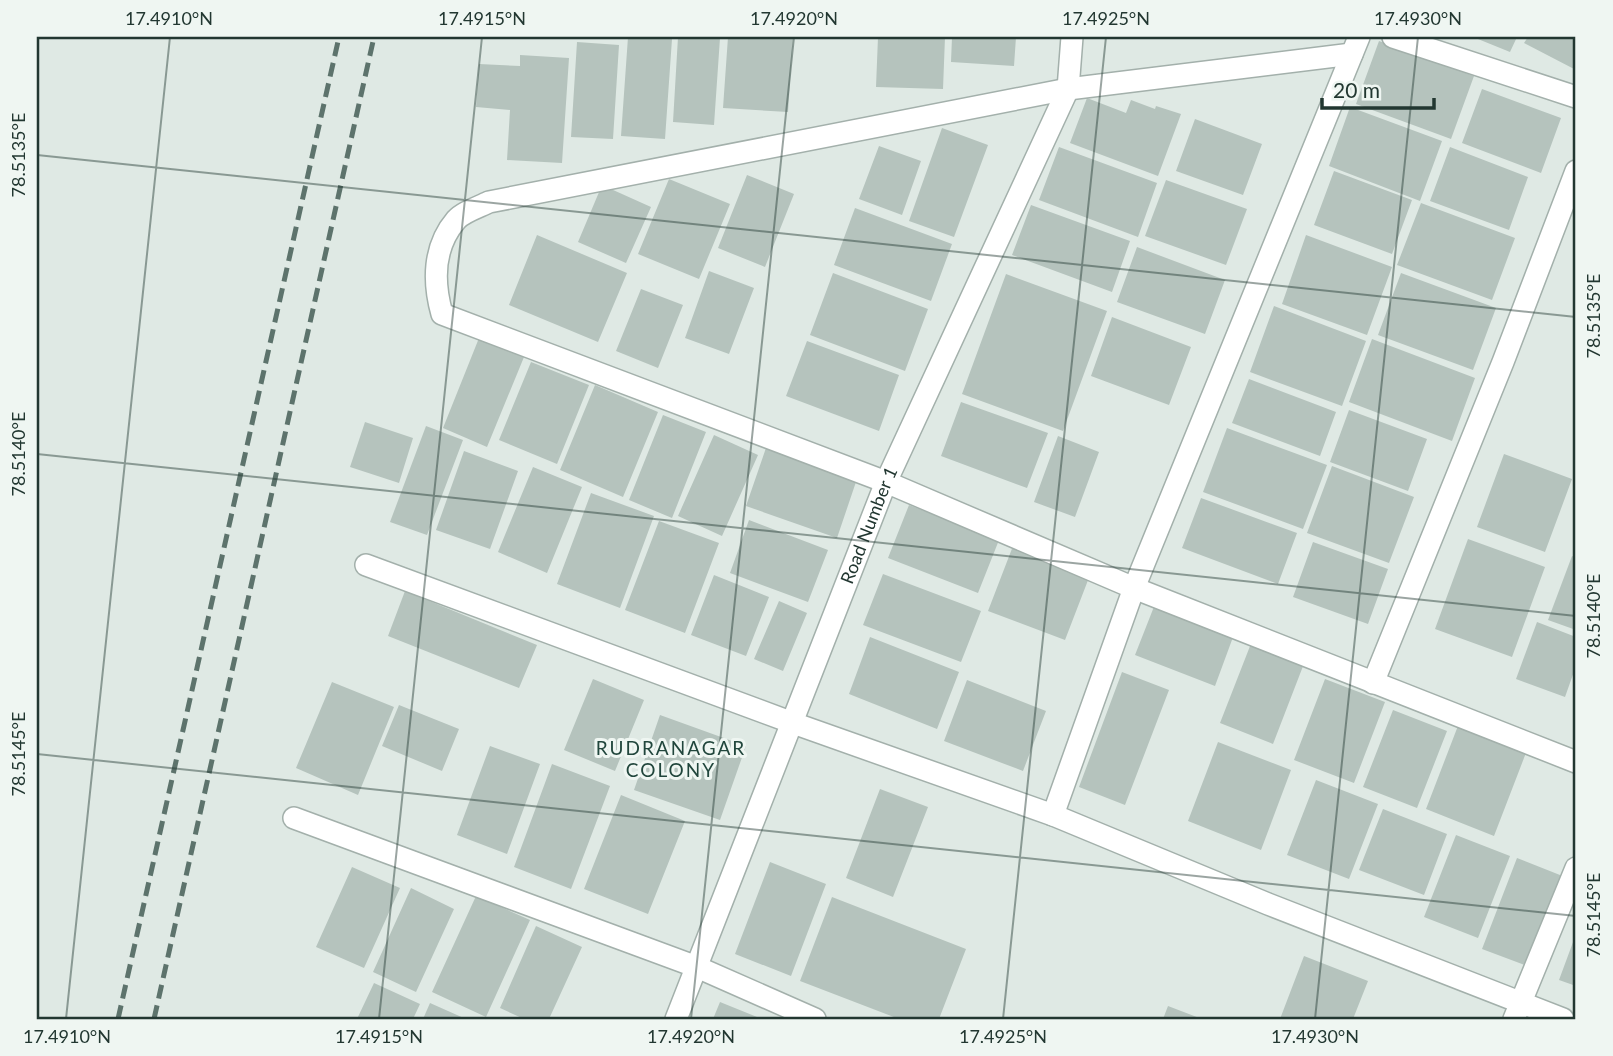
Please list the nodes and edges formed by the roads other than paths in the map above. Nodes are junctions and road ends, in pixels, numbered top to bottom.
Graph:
1 (1072, 37) edge
2 (1393, 37) edge
3 (1355, 45) edge
4 (1068, 89) junction
5 (1576, 97) edge
6 (1576, 171) edge
7 (886, 482) junction
8 (366, 565) dead end
9 (1134, 588) junction
10 (1373, 683) junction
11 (793, 723) junction
12 (1576, 762) edge
13 (1053, 814) junction
14 (294, 818) dead end
15 (1576, 868) edge
16 (697, 967) junction
17 (1517, 1011) edge
18 (676, 1019) edge
19 (815, 1019) edge
20 (1563, 1019) edge

1 - 4 street, Road Number 1
2 - 5 street
3 - 4 street
3 - 9 street
4 - 7 street, Road Number 1
4 - 7 street
6 - 10 street
7 - 9 street
7 - 11 street, Road Number 1
8 - 11 street
9 - 10 street
9 - 13 street
10 - 12 street
11 - 13 street
11 - 16 street, Road Number 1
13 - 17 street
14 - 16 street
15 - 17 street
16 - 18 street, Road Number 1
16 - 19 street
17 - 20 street

